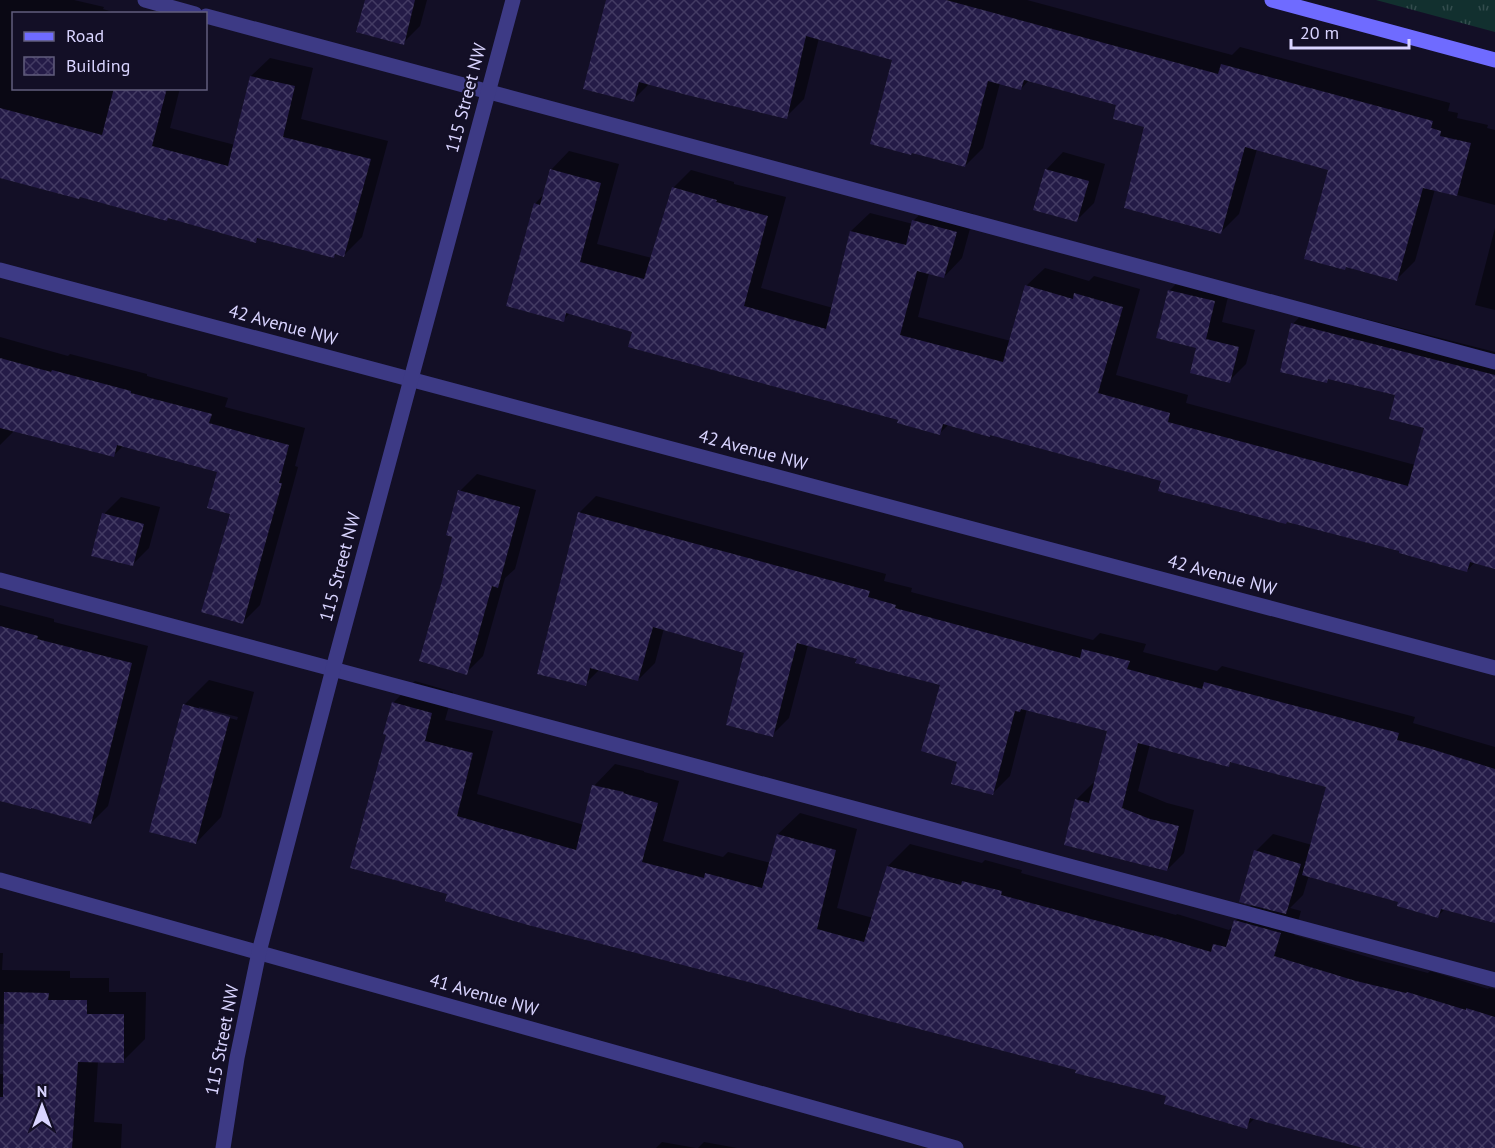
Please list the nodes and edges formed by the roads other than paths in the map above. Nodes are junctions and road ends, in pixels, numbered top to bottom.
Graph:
1 (145, 0) edge
2 (513, 0) edge
3 (1272, 0) edge
4 (188, 12) edge
5 (207, 16) edge
6 (1495, 60) edge
7 (488, 93) junction
8 (0, 270) edge
9 (1495, 362) edge
10 (410, 378) junction
11 (0, 580) edge
12 (1495, 668) edge
13 (333, 669) junction
14 (0, 880) edge
15 (259, 952) junction
16 (1495, 980) edge
17 (223, 1148) edge
18 (956, 1148) edge

1 - 4 street
2 - 7 street, 115 Street NW
3 - 6 street
5 - 7 street
7 - 9 street
7 - 10 street, 115 Street NW
8 - 10 street, 42 Avenue NW
10 - 12 street, 42 Avenue NW
10 - 13 street, 115 Street NW
11 - 13 street
13 - 15 street, 115 Street NW
13 - 16 street
14 - 15 street, 41 Avenue NW
15 - 17 street, 115 Street NW
15 - 18 street, 41 Avenue NW

